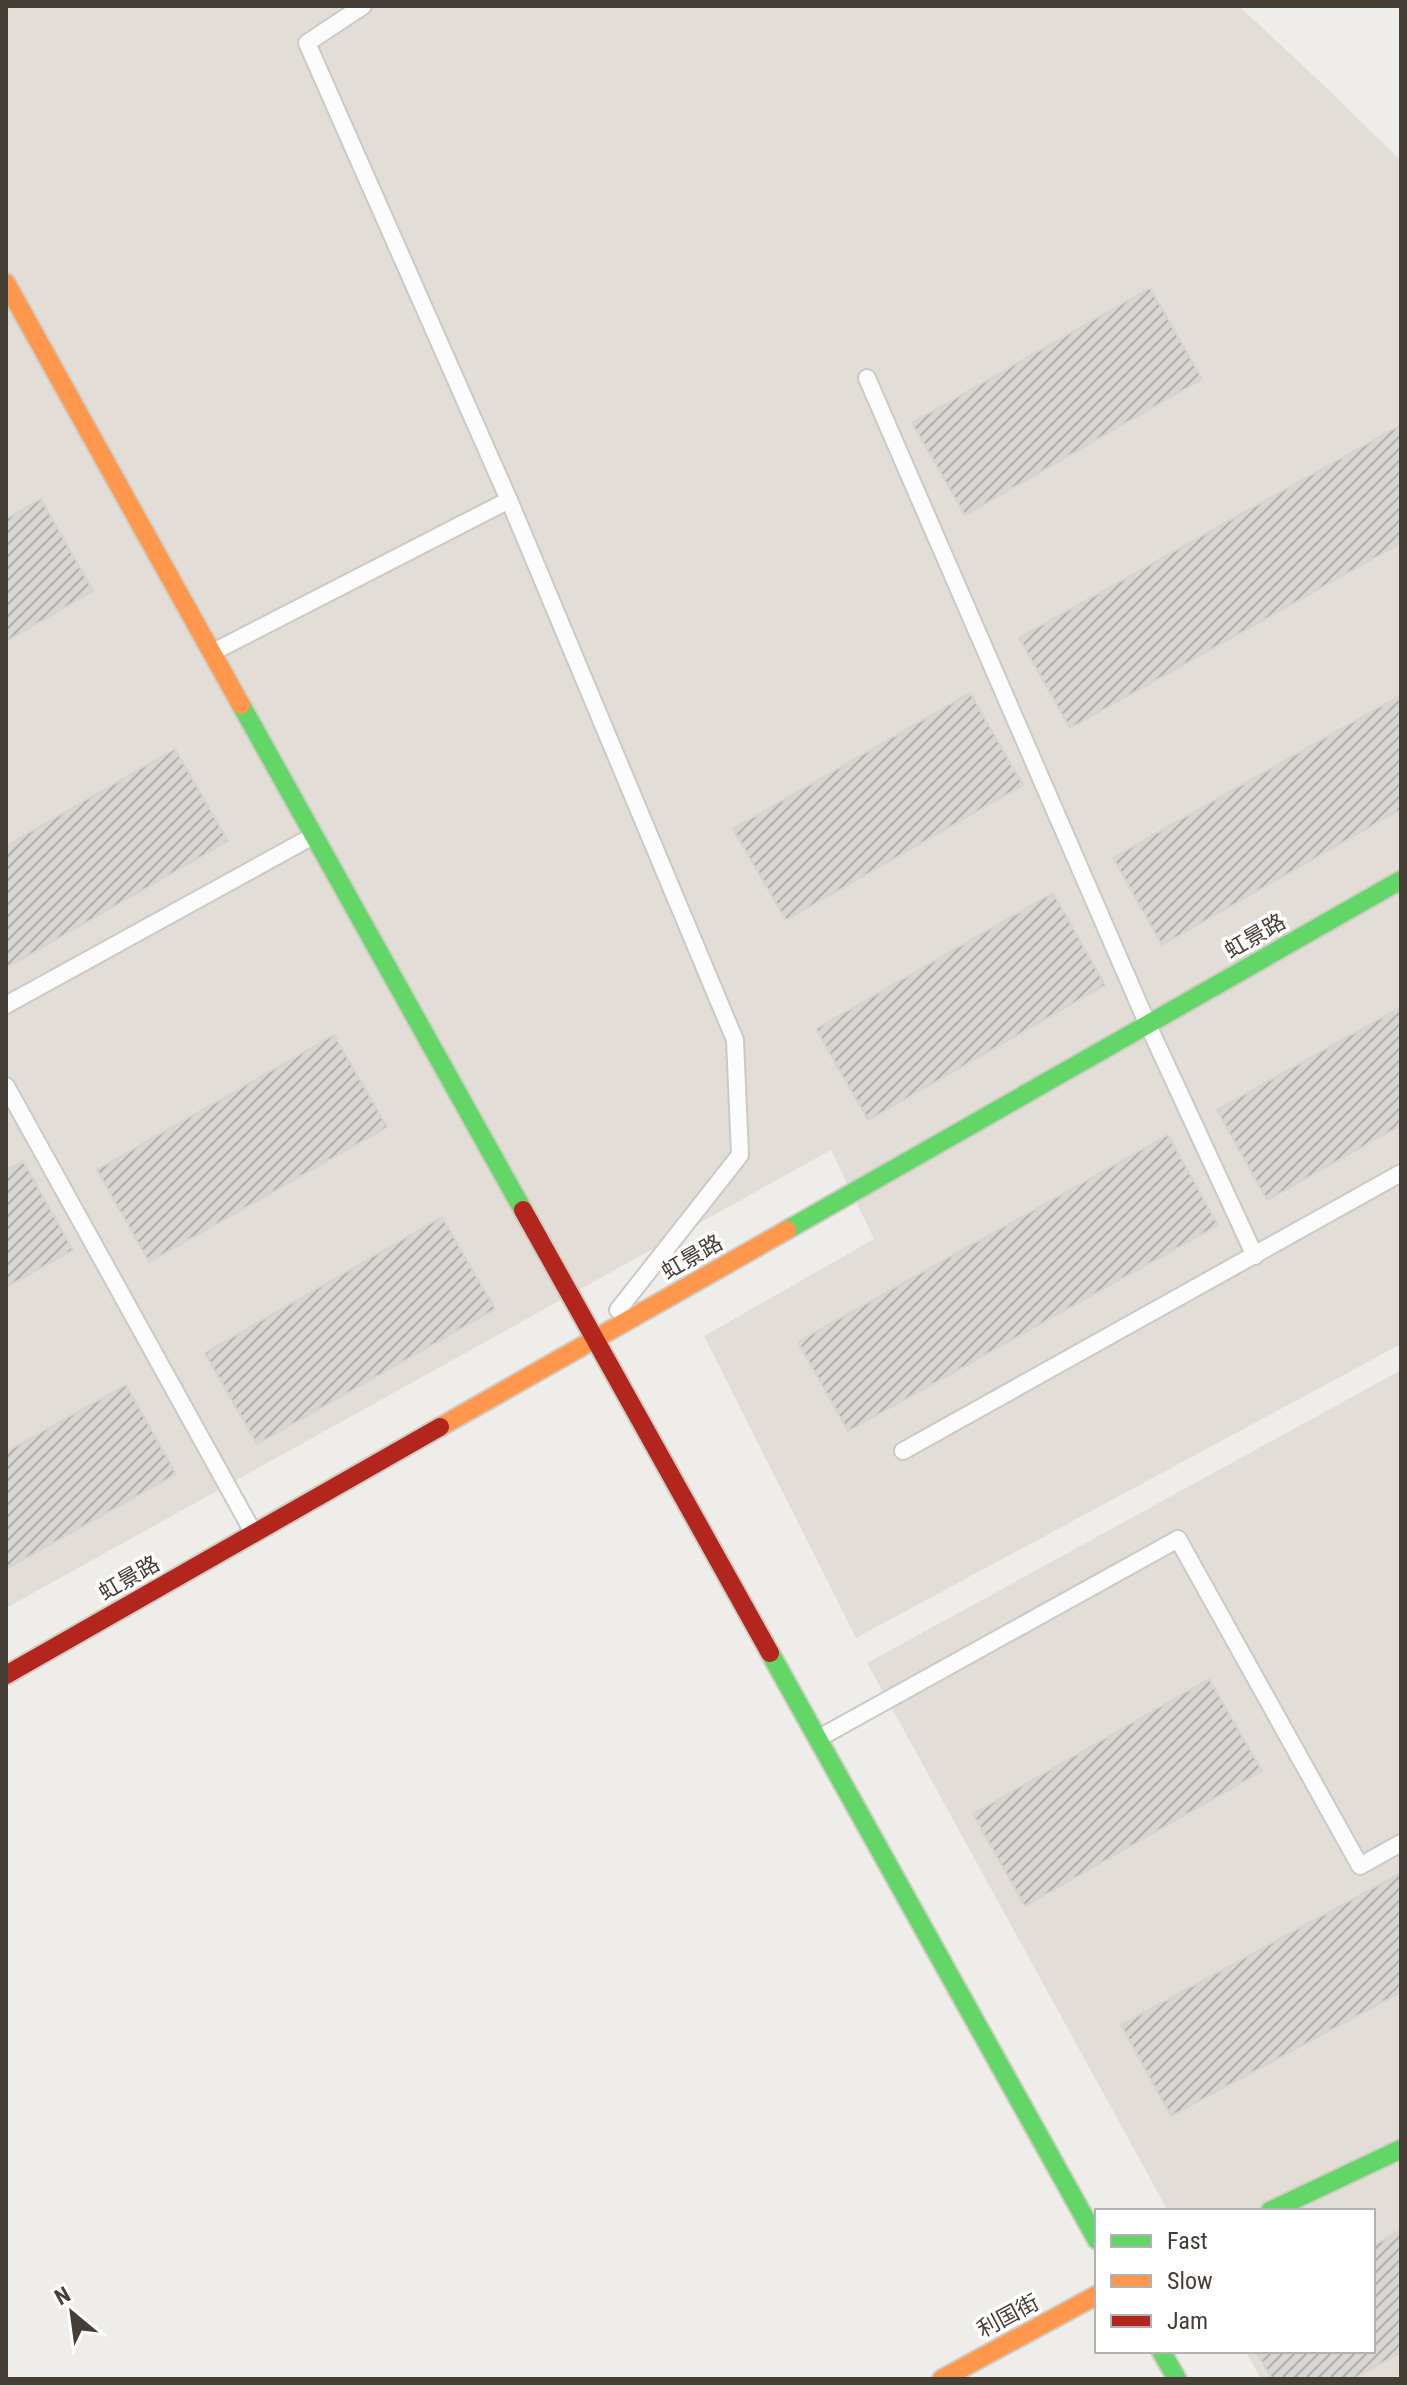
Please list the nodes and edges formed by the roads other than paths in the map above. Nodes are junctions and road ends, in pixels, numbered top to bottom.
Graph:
1 (363, 6) edge
2 (6, 283) edge
3 (867, 378) dead end
4 (509, 500) junction
5 (212, 652) junction
6 (314, 836) junction
7 (1401, 880) edge
8 (6, 1005) edge
9 (1148, 1025) junction
10 (6, 1086) edge
11 (1401, 1173) edge
12 (1255, 1256) junction
13 (595, 1339) junction
14 (903, 1451) dead end
15 (254, 1534) junction
16 (6, 1675) edge
17 (818, 1739) junction
18 (1401, 1843) edge
19 (1401, 2149) edge
20 (1274, 2209) edge
21 (1095, 2236) edge
22 (1095, 2296) edge
23 (1162, 2353) edge
24 (942, 2379) edge
25 (1177, 2379) edge

1 - 4 lane
2 - 5 street
3 - 9 lane
4 - 5 lane
4 - 13 lane
5 - 6 street
6 - 8 lane
6 - 13 street
7 - 9 street, 虹景路
9 - 12 lane
9 - 13 street, 虹景路
10 - 15 lane
11 - 12 lane
12 - 14 lane
13 - 15 street, 虹景路
13 - 17 street
15 - 16 street, 虹景路
17 - 18 lane
17 - 21 street
19 - 20 street
22 - 24 street, 利国街
23 - 25 street

